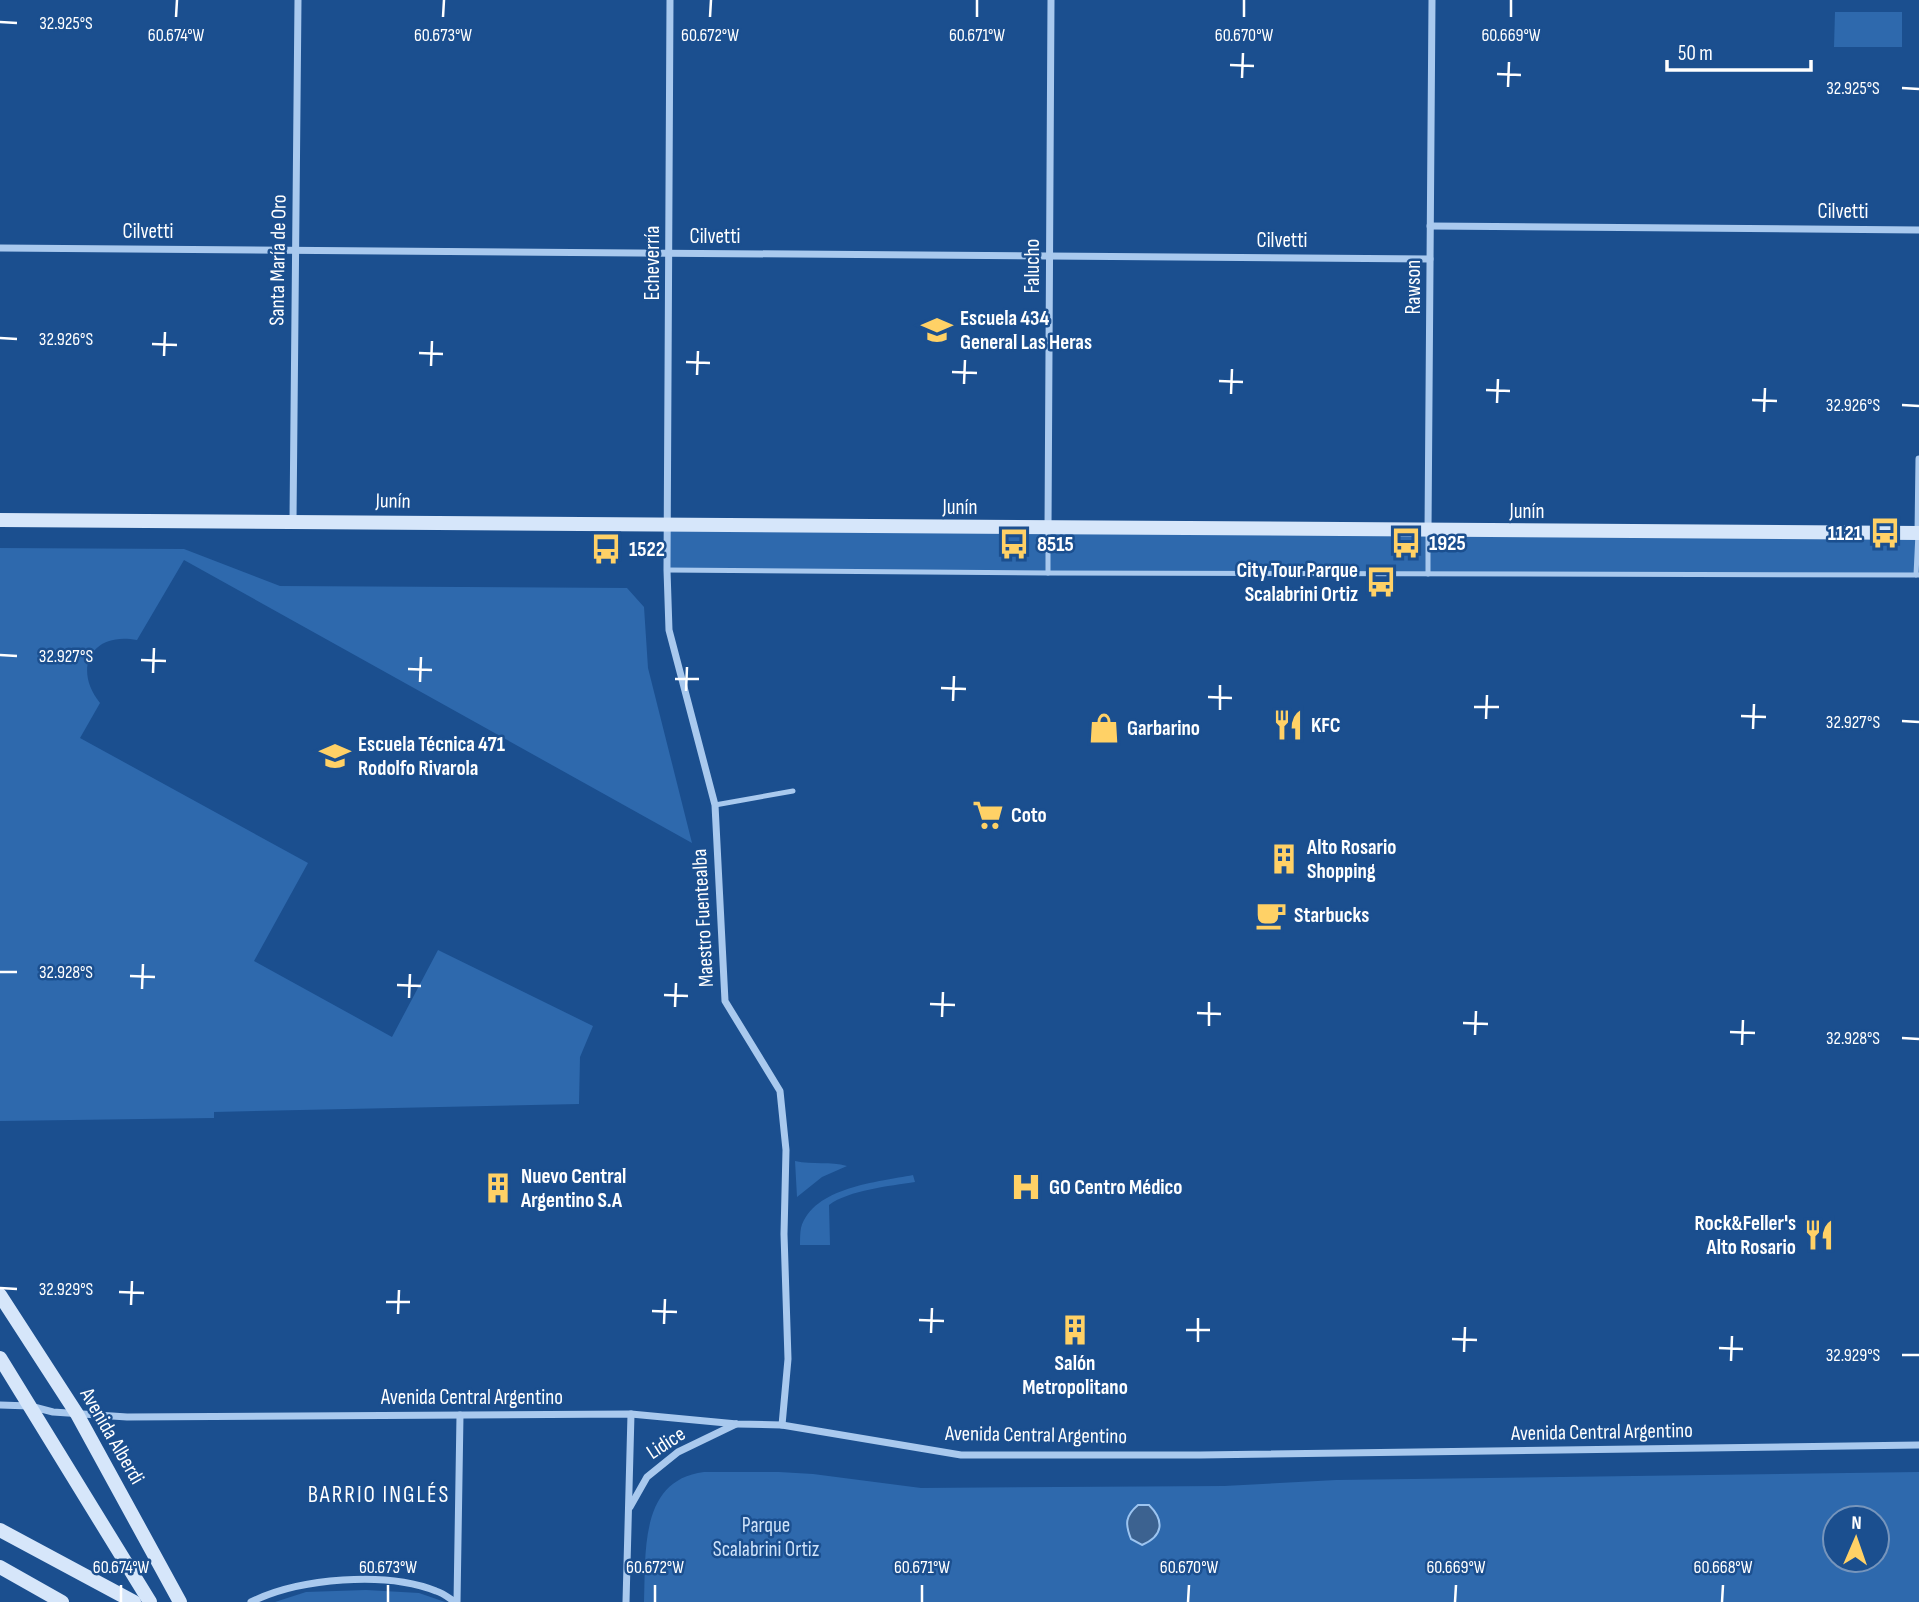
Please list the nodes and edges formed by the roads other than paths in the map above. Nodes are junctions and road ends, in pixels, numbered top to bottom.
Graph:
1 (298, 0) edge
2 (670, 0) edge
3 (1051, 0) edge
4 (1432, 0) edge
5 (1430, 226) junction
6 (1919, 230) edge
7 (0, 247) edge
8 (295, 250) junction
9 (670, 253) junction
10 (1050, 256) junction
11 (1430, 259) junction
12 (1919, 459) edge
13 (0, 520) edge
14 (293, 521) junction
15 (668, 526) junction
16 (1048, 528) junction
17 (1428, 531) junction
18 (1919, 533) edge
19 (667, 570) junction
20 (1048, 573) junction
21 (1428, 574) junction
22 (1917, 575) edge
23 (793, 791) dead end
24 (715, 805) junction
25 (0, 1295) edge
26 (0, 1358) edge
27 (0, 1405) edge
28 (30, 1406) junction
29 (77, 1414) junction
30 (631, 1414) junction
31 (460, 1415) junction
32 (737, 1424) junction
33 (782, 1425) junction
34 (1919, 1445) edge
35 (630, 1507) junction
36 (0, 1530) edge
37 (0, 1567) edge
38 (62, 1602) edge
39 (134, 1602) edge
40 (150, 1602) edge
41 (180, 1602) edge
42 (251, 1602) edge
43 (456, 1602) edge
44 (626, 1602) edge

1 - 8 street, Santa María de Oro
2 - 9 street, Echeverría
3 - 10 street, Falucho
4 - 5 street, Rawson
5 - 6 street, Cilvetti
5 - 11 street, Rawson
7 - 8 street, Cilvetti
8 - 9 street, Cilvetti
8 - 14 street, Santa María de Oro
9 - 10 street, Cilvetti
9 - 15 street, Echeverría
10 - 11 street, Cilvetti
10 - 16 street, Falucho
11 - 17 street, Rawson
12 - 18 street
13 - 14 main road, Junín
14 - 15 main road, Junín
15 - 16 main road, Junín
15 - 19 street, Maestro Fuentealba
16 - 17 main road, Junín
16 - 20 lane, Falucho
17 - 18 main road, Junín
17 - 21 lane, Rawson
18 - 22 lane
19 - 20 lane
19 - 24 street, Maestro Fuentealba
20 - 21 lane
21 - 22 lane
23 - 24 lane
24 - 33 street, Maestro Fuentealba
25 - 29 main road, Avenida Alberdi
26 - 28 main road
27 - 28 street, Avenida Central Argentino
28 - 29 street, Avenida Central Argentino
28 - 40 main road
29 - 31 street, Avenida Central Argentino
29 - 41 main road, Avenida Alberdi
30 - 31 street, Avenida Central Argentino
30 - 32 street, Avenida Central Argentino
30 - 35 street, Lidice
31 - 43 street
32 - 33 street, Avenida Central Argentino
32 - 35 street, Lidice
33 - 34 street, Avenida Central Argentino
35 - 44 street, Lidice
36 - 39 main road
37 - 38 main road
42 - 43 street

